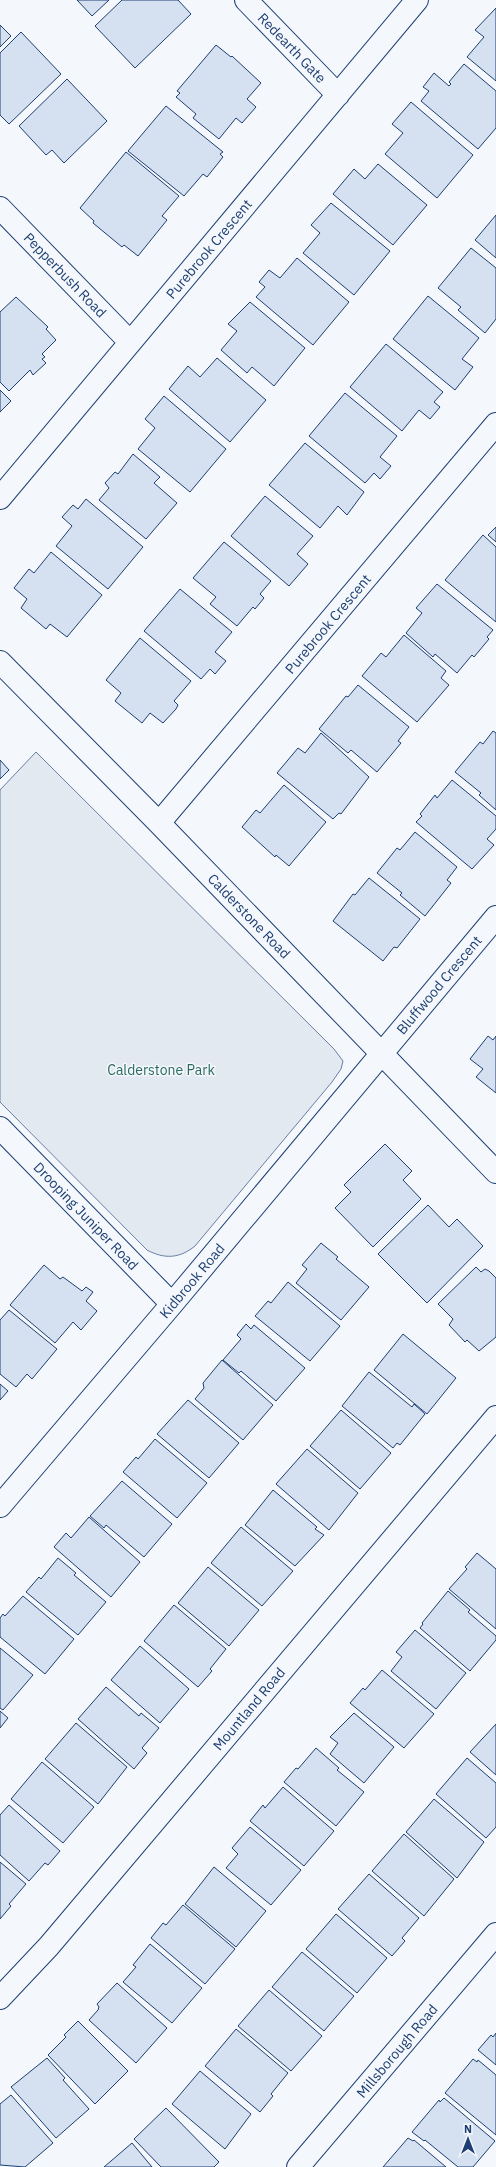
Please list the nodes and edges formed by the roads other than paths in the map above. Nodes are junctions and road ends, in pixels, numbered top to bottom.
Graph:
1 (246, 0) edge
2 (417, 0) edge
3 (338, 95) junction
4 (0, 208) edge
5 (130, 342) junction
6 (496, 424) edge
7 (0, 498) edge
8 (0, 662) edge
9 (159, 823) junction
10 (496, 917) edge
11 (381, 1054) junction
12 (0, 1128) edge
13 (496, 1172) edge
14 (172, 1304) junction
15 (496, 1417) edge
16 (0, 1506) edge
17 (496, 1934) edge
18 (0, 1998) edge
19 (298, 2167) edge

1 - 3 street, Redearth Gate
2 - 3 street, Purebrook Crescent
3 - 5 street, Purebrook Crescent
4 - 5 street, Pepperbush Road
5 - 7 street, Purebrook Crescent
6 - 9 street, Purebrook Crescent
8 - 9 street, Calderstone Road
9 - 11 street, Calderstone Road
10 - 11 street, Bluffwood Crescent
11 - 13 street, Calderstone Road
11 - 14 street, Kidbrook Road
12 - 14 street, Drooping Juniper Road
14 - 16 street, Kidbrook Road
15 - 18 street, Mountland Road
17 - 19 street, Millsborough Road

